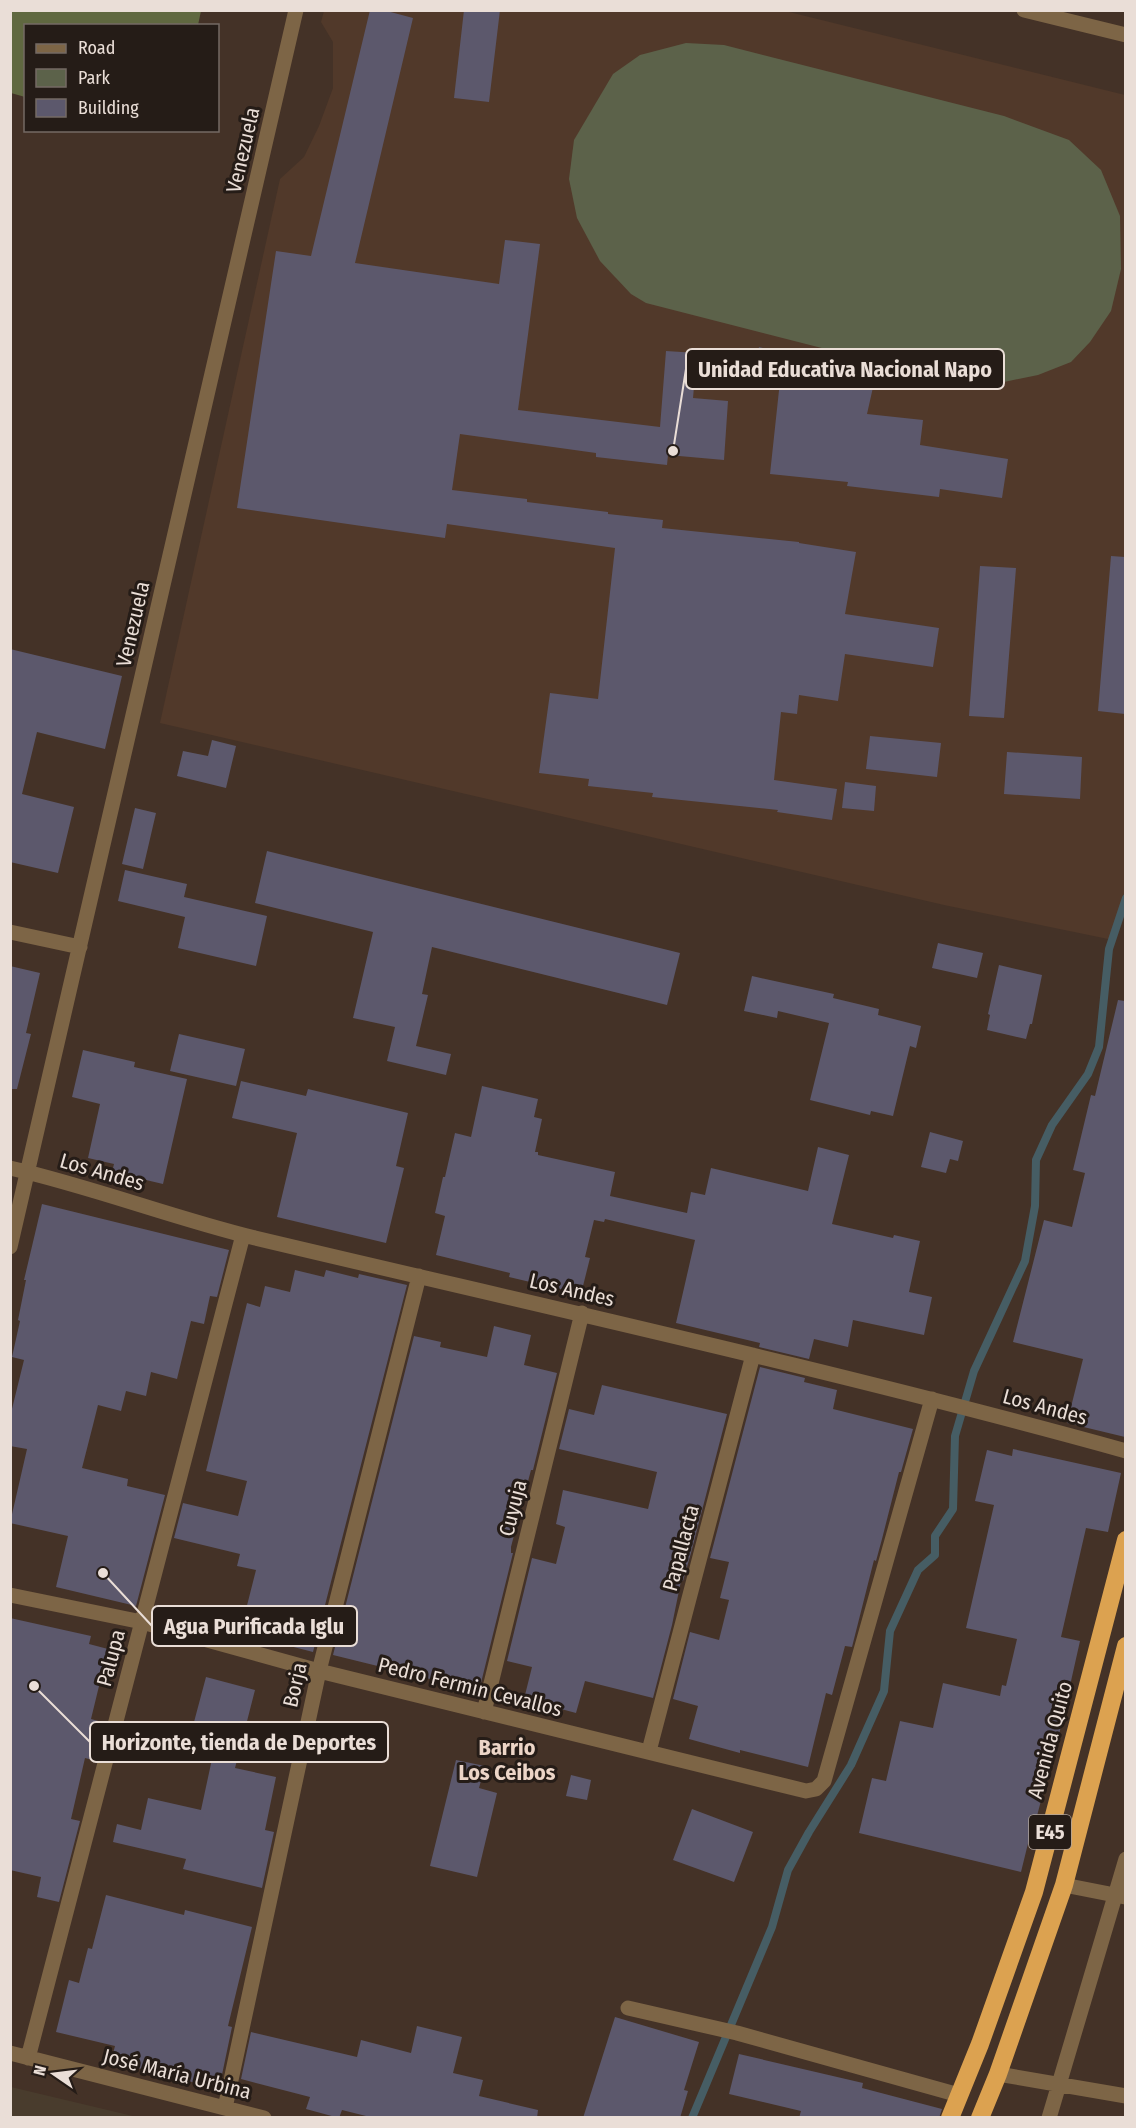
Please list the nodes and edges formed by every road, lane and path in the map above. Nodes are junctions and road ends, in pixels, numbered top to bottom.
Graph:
1 (296, 10) edge
2 (1024, 10) edge
3 (1125, 35) edge
4 (10, 932) edge
5 (80, 947) junction
6 (10, 1168) edge
7 (27, 1172) junction
8 (243, 1235) junction
9 (10, 1246) edge
10 (419, 1276) junction
11 (582, 1313) junction
12 (753, 1355) junction
13 (936, 1400) junction
14 (1125, 1451) edge
15 (1125, 1540) edge
16 (10, 1594) edge
17 (142, 1623) junction
18 (1125, 1646) edge
19 (319, 1671) junction
20 (484, 1712) junction
21 (649, 1751) junction
22 (1125, 1859) edge
23 (1064, 1885) junction
24 (1121, 1896) edge
25 (627, 2008) dead end
26 (10, 2053) edge
27 (28, 2058) junction
28 (998, 2074) junction
29 (1060, 2085) junction
30 (959, 2095) junction
31 (1125, 2096) edge
32 (225, 2108) junction
33 (264, 2118) edge
34 (950, 2118) edge
35 (980, 2118) edge
36 (1049, 2118) edge

1 - 5 street, Venezuela
2 - 3 street
4 - 5 street
5 - 7 street, Venezuela
6 - 7 street, Los Andes
7 - 8 street, Los Andes
7 - 9 street, Venezuela
8 - 10 street, Los Andes
8 - 17 street, Palupa
10 - 11 street, Los Andes
10 - 19 street, Borja
11 - 12 street, Los Andes
11 - 20 street, Cuyuja
12 - 13 street, Los Andes
12 - 21 street, Papallacta
13 - 14 street, Los Andes
13 - 21 street, Pedro Fermin Cevallos
15 - 30 highway, Avenida Quito / E45
16 - 17 street, Pedro Fermin Cevallos
17 - 19 street, Pedro Fermin Cevallos
17 - 27 street, Palupa
18 - 23 highway, E45
19 - 20 street, Pedro Fermin Cevallos
19 - 32 street, Borja
20 - 21 street, Pedro Fermin Cevallos
22 - 24 street
23 - 24 street
23 - 28 highway, E45
24 - 29 street
25 - 30 street
26 - 27 street, José María Urbina
27 - 32 street, José María Urbina
28 - 29 street
28 - 35 highway, E45
29 - 31 street
29 - 36 street
30 - 34 highway, Avenida Quito / E45
32 - 33 street, José María Urbina

